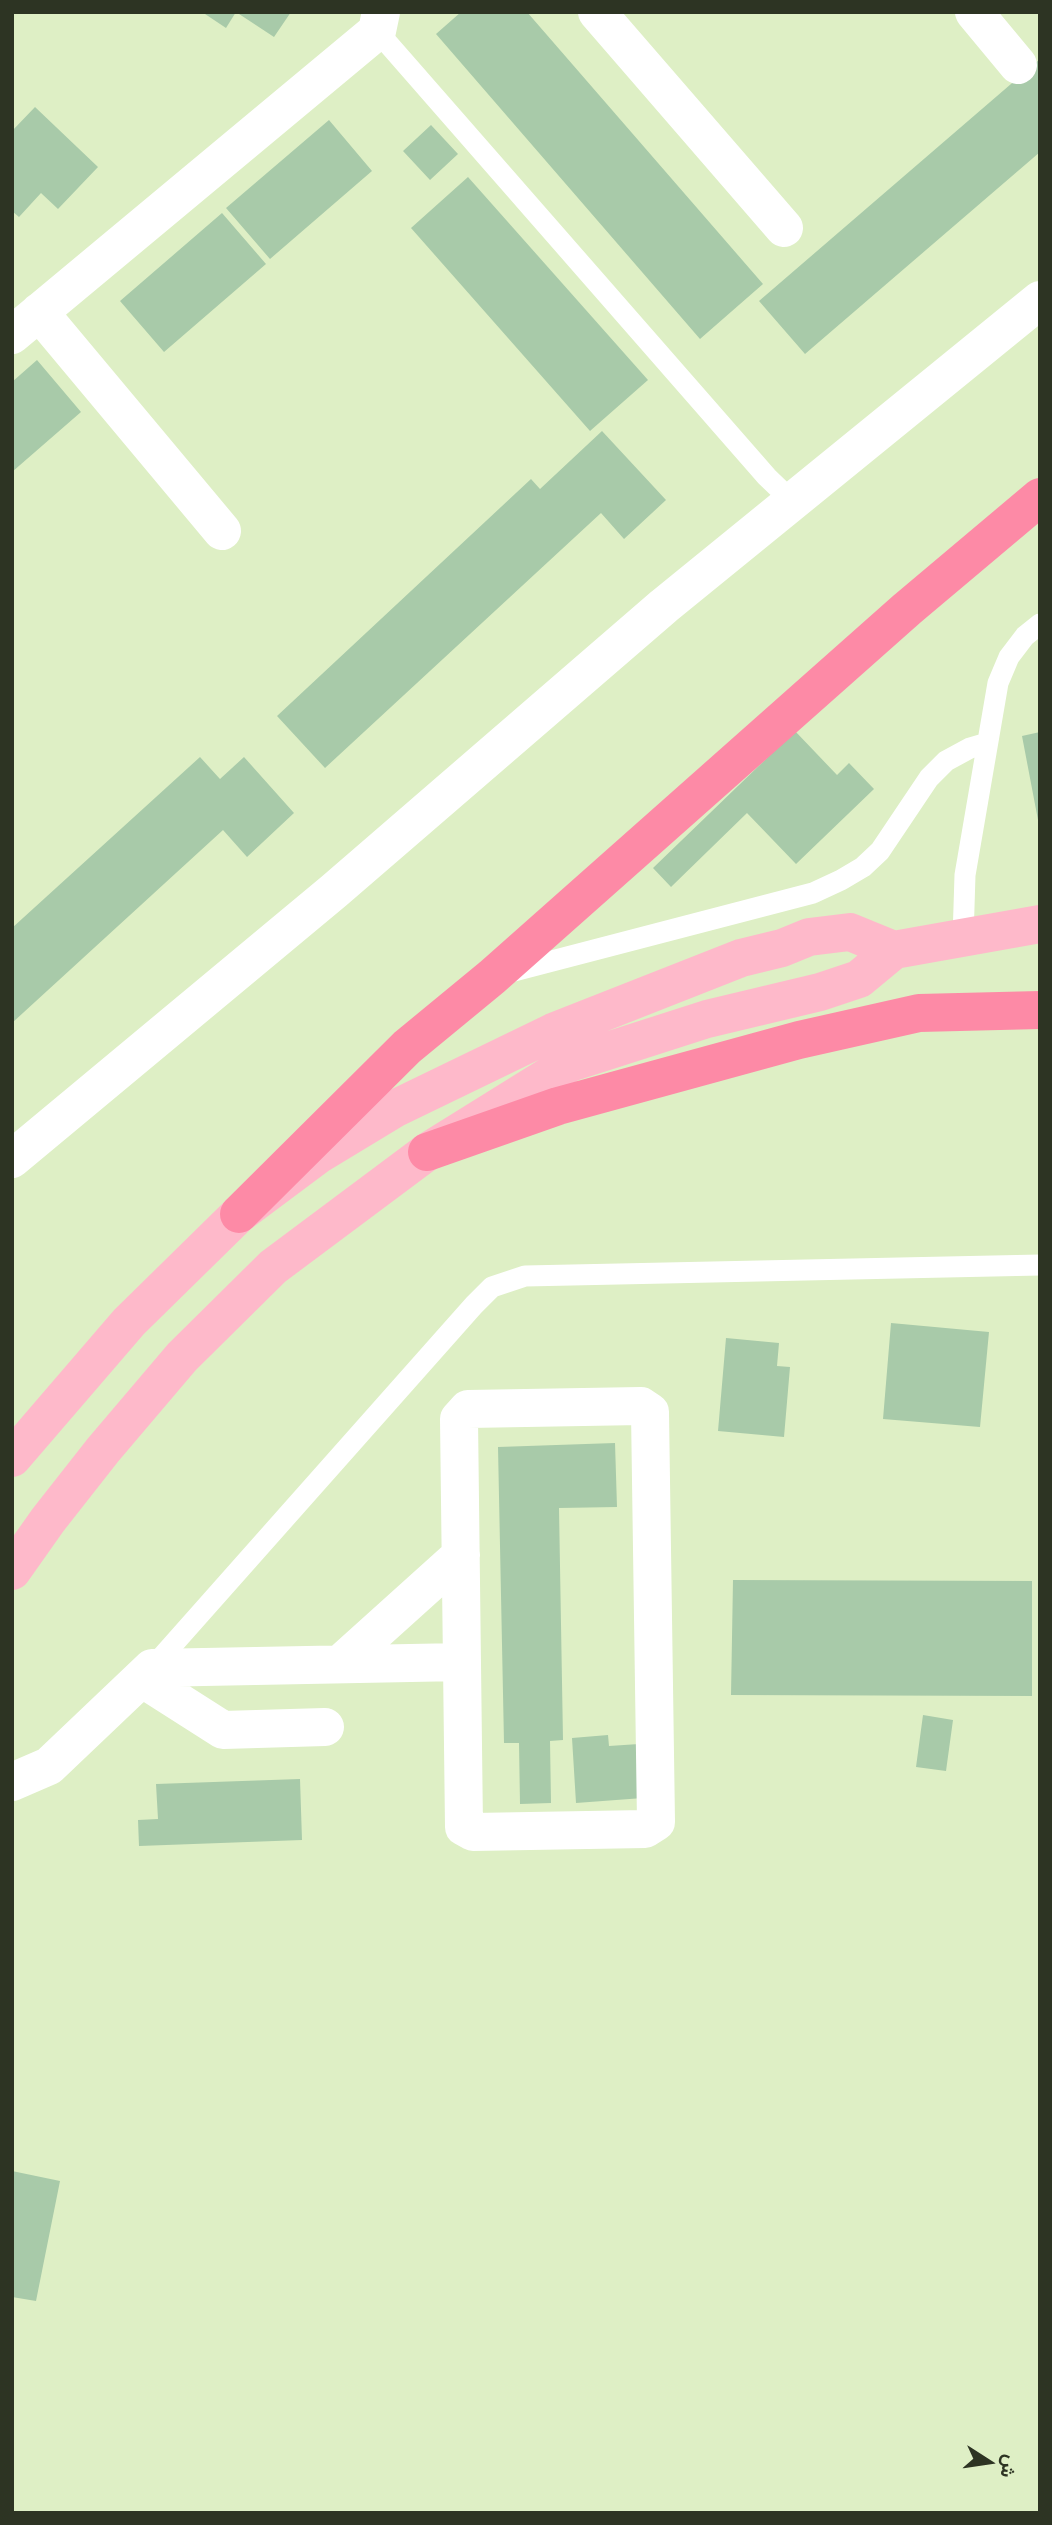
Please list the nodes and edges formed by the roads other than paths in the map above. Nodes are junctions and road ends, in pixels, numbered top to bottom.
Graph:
1 (597, 12) edge
2 (974, 12) edge
3 (379, 21) edge
4 (1018, 65) dead end
5 (783, 228) dead end
6 (1040, 300) edge
7 (26, 323) edge
8 (1040, 497) edge
9 (793, 502) junction
10 (222, 531) dead end
11 (1040, 624) edge
12 (987, 743) junction
13 (1040, 924) edge
14 (963, 939) junction
15 (894, 950) junction
16 (492, 977) junction
17 (1040, 1010) edge
18 (427, 1152) junction
19 (12, 1159) edge
20 (239, 1214) junction
21 (1040, 1265) edge
22 (12, 1458) edge
23 (461, 1555) junction
24 (12, 1571) edge
25 (462, 1662) junction
26 (340, 1664) junction
27 (147, 1673) junction
28 (324, 1727) dead end
29 (12, 1782) edge

1 - 5 street
2 - 4 street
3 - 7 street
3 - 9 lane
6 - 9 street
7 - 10 street
8 - 16 highway
9 - 19 street
11 - 12 lane
12 - 14 lane
12 - 16 lane
13 - 14 main road
14 - 15 main road
15 - 18 main road
15 - 20 main road
16 - 20 highway
17 - 18 highway
18 - 24 main road
20 - 22 main road
21 - 27 lane
23 - 25 street
23 - 25 street
23 - 26 street
25 - 26 street
26 - 27 street
27 - 28 street
27 - 29 street

